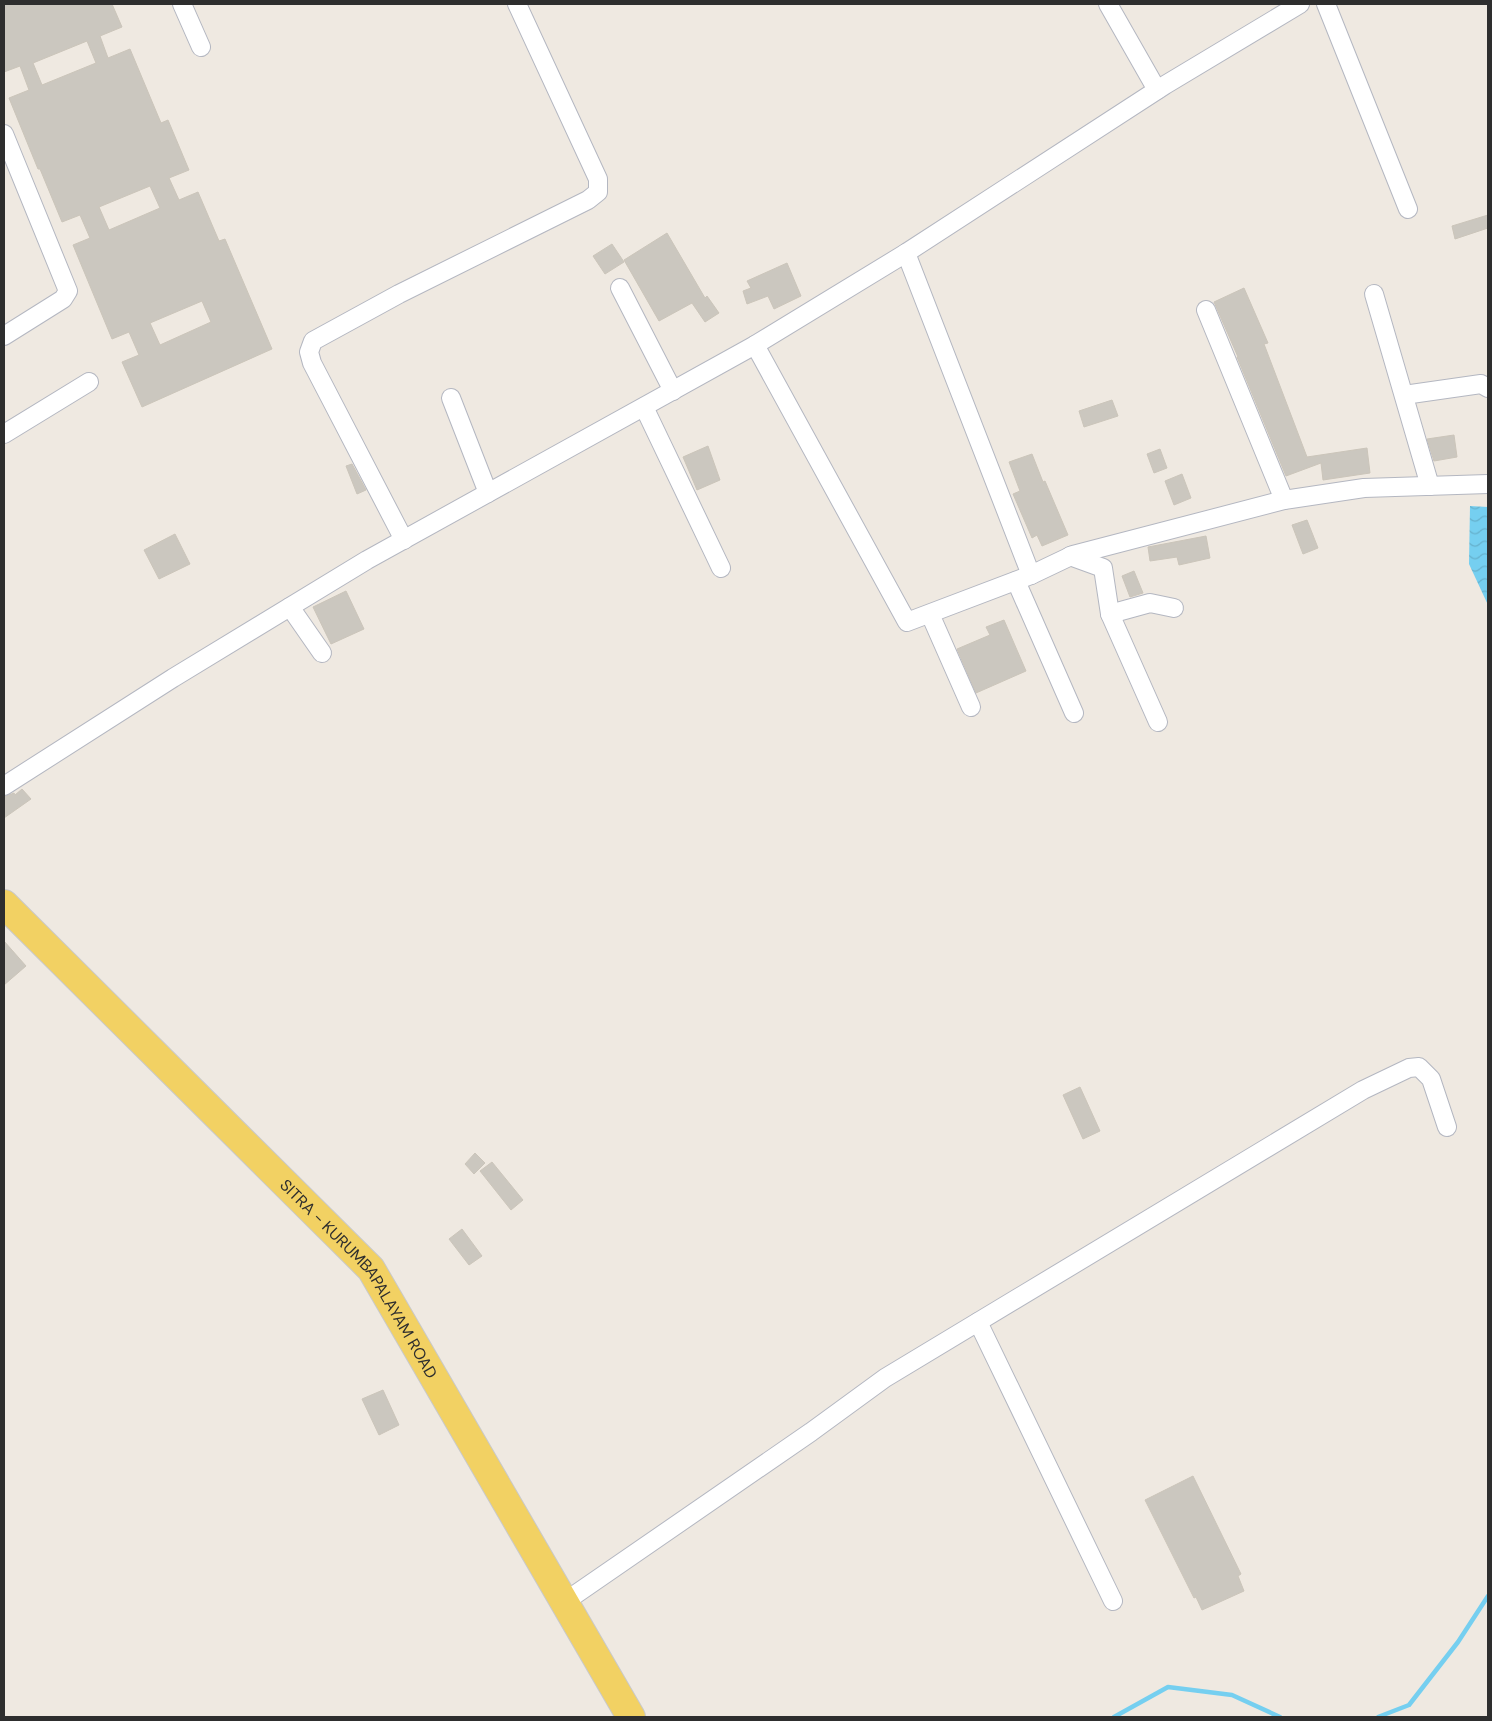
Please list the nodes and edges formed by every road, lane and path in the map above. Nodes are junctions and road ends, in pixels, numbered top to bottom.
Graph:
1 (182, 4) edge
2 (517, 4) edge
3 (1108, 4) edge
4 (1300, 4) edge
5 (1326, 4) edge
6 (201, 47) dead end
7 (1157, 90) junction
8 (4, 134) edge
9 (1408, 208) dead end
10 (906, 253) junction
11 (620, 288) dead end
12 (1374, 294) dead end
13 (1206, 310) dead end
14 (4, 336) edge
15 (755, 345) junction
16 (90, 382) dead end
17 (1488, 388) edge
18 (673, 391) junction
19 (1404, 396) junction
20 (451, 398) dead end
21 (644, 407) junction
22 (4, 434) edge
23 (1488, 484) edge
24 (1430, 486) junction
25 (488, 493) junction
26 (1284, 500) junction
27 (404, 540) junction
28 (1070, 556) junction
29 (721, 568) dead end
30 (1023, 578) junction
31 (290, 607) junction
32 (1174, 608) dead end
33 (930, 614) junction
34 (1110, 614) junction
35 (322, 653) dead end
36 (971, 707) dead end
37 (1074, 713) dead end
38 (1158, 722) dead end
39 (4, 786) edge
40 (4, 904) edge
41 (1447, 1127) dead end
42 (978, 1322) junction
43 (1113, 1601) dead end
44 (563, 1603) junction
45 (631, 1717) edge

1 - 6 street
2 - 27 street
3 - 7 street
4 - 7 street
5 - 9 street
7 - 10 street
8 - 14 street
10 - 15 street
10 - 30 street
11 - 18 street
12 - 19 street
13 - 26 street
15 - 18 street
15 - 33 street
16 - 22 street
17 - 19 street
18 - 21 street
19 - 24 street
20 - 25 street
21 - 25 street
21 - 29 street
23 - 24 street
24 - 26 street
25 - 27 street
26 - 28 street
27 - 31 street
28 - 30 street
28 - 34 street
30 - 33 street
30 - 37 street
31 - 35 street
31 - 39 street
32 - 34 street
33 - 36 street
34 - 38 street
40 - 44 main road, SITRA - KURUMBAPALAYAM ROAD
41 - 42 street
42 - 43 street
42 - 44 street
44 - 45 main road, SITRA - KURUMBAPALAYAM ROAD

